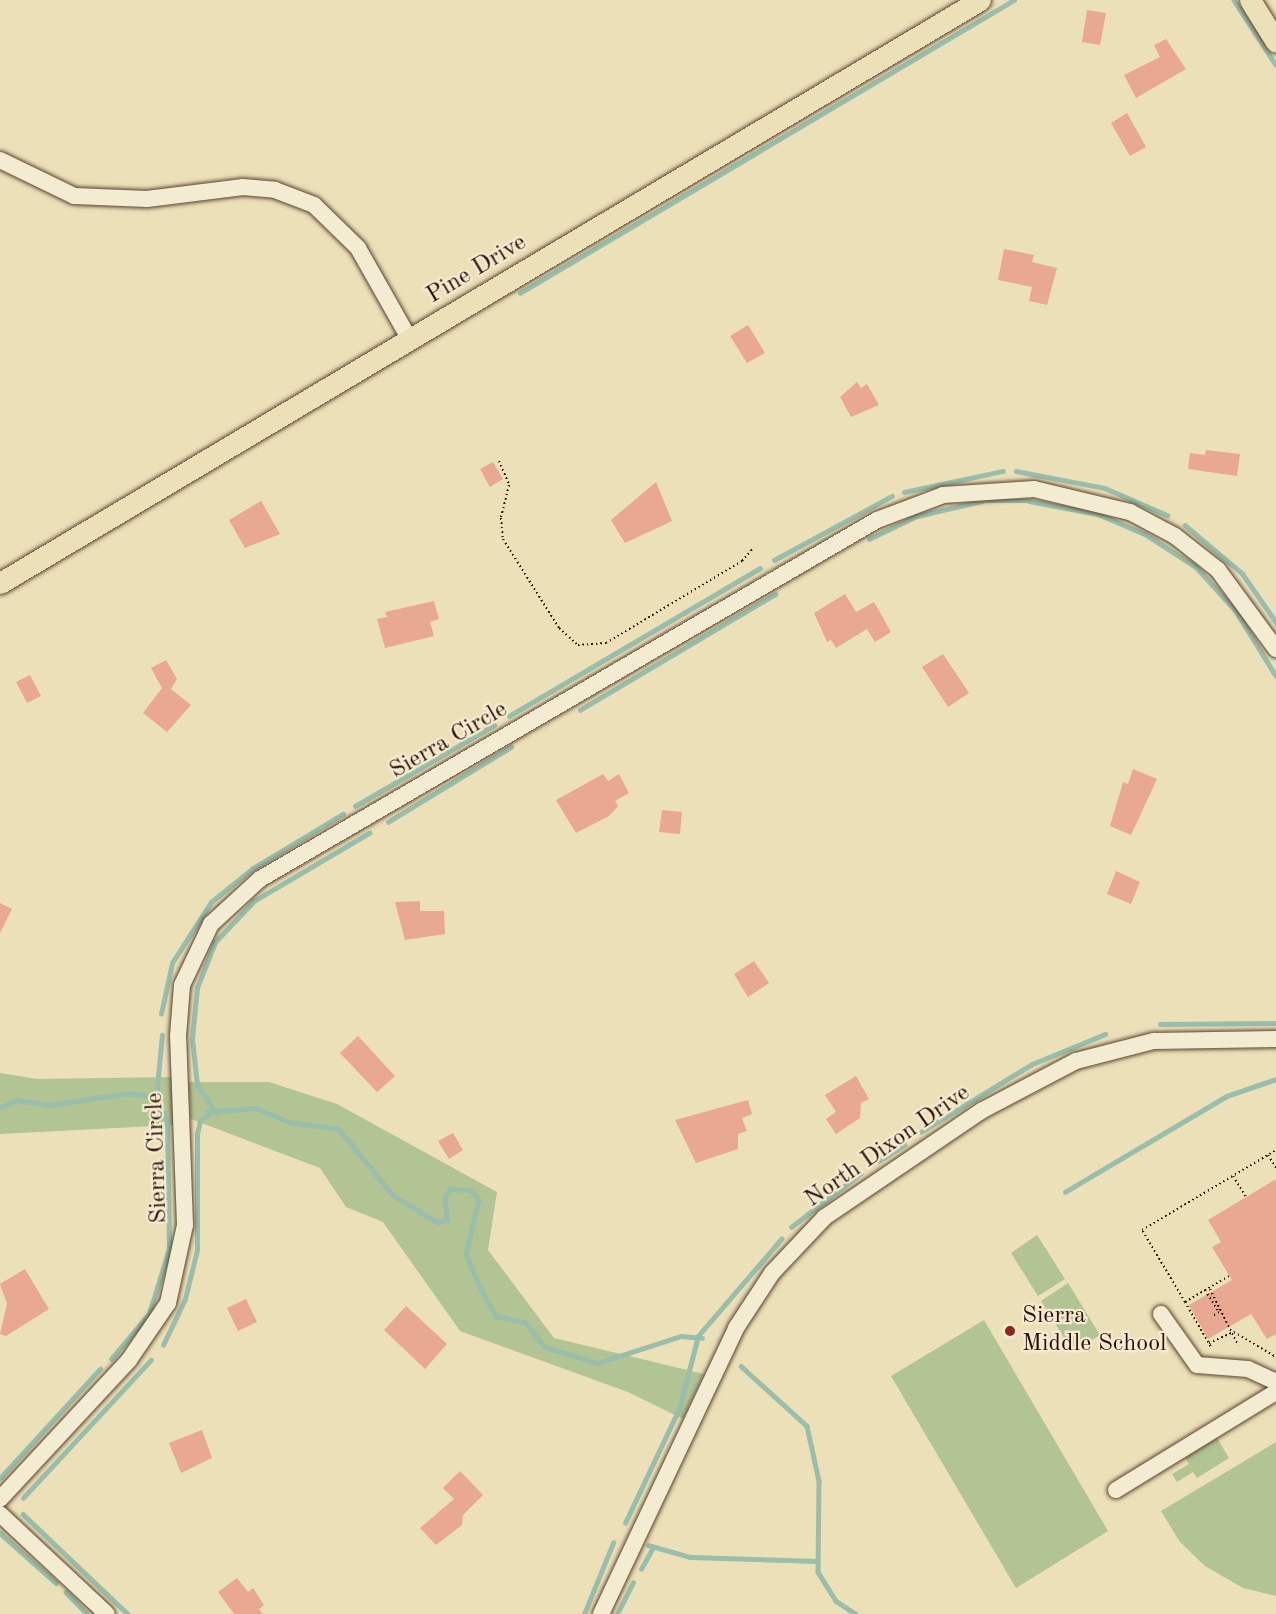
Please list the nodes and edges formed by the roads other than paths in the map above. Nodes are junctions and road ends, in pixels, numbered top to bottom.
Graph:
1 (980, 0) edge
2 (1250, 0) edge
3 (1276, 42) edge
4 (0, 160) edge
5 (410, 339) junction
6 (0, 583) edge
7 (1276, 649) edge
8 (1276, 1039) edge
9 (1161, 1314) dead end
10 (1276, 1382) edge
11 (1276, 1392) edge
12 (1116, 1491) dead end
13 (0, 1499) edge
14 (0, 1514) edge
15 (107, 1614) edge
16 (600, 1614) edge

1 - 5 main road, Pine Drive
2 - 3 main road
4 - 5 street
5 - 6 main road, Pine Drive
7 - 13 street, Sierra Circle
8 - 16 street, North Dixon Drive
9 - 10 street
11 - 12 street
14 - 15 street

